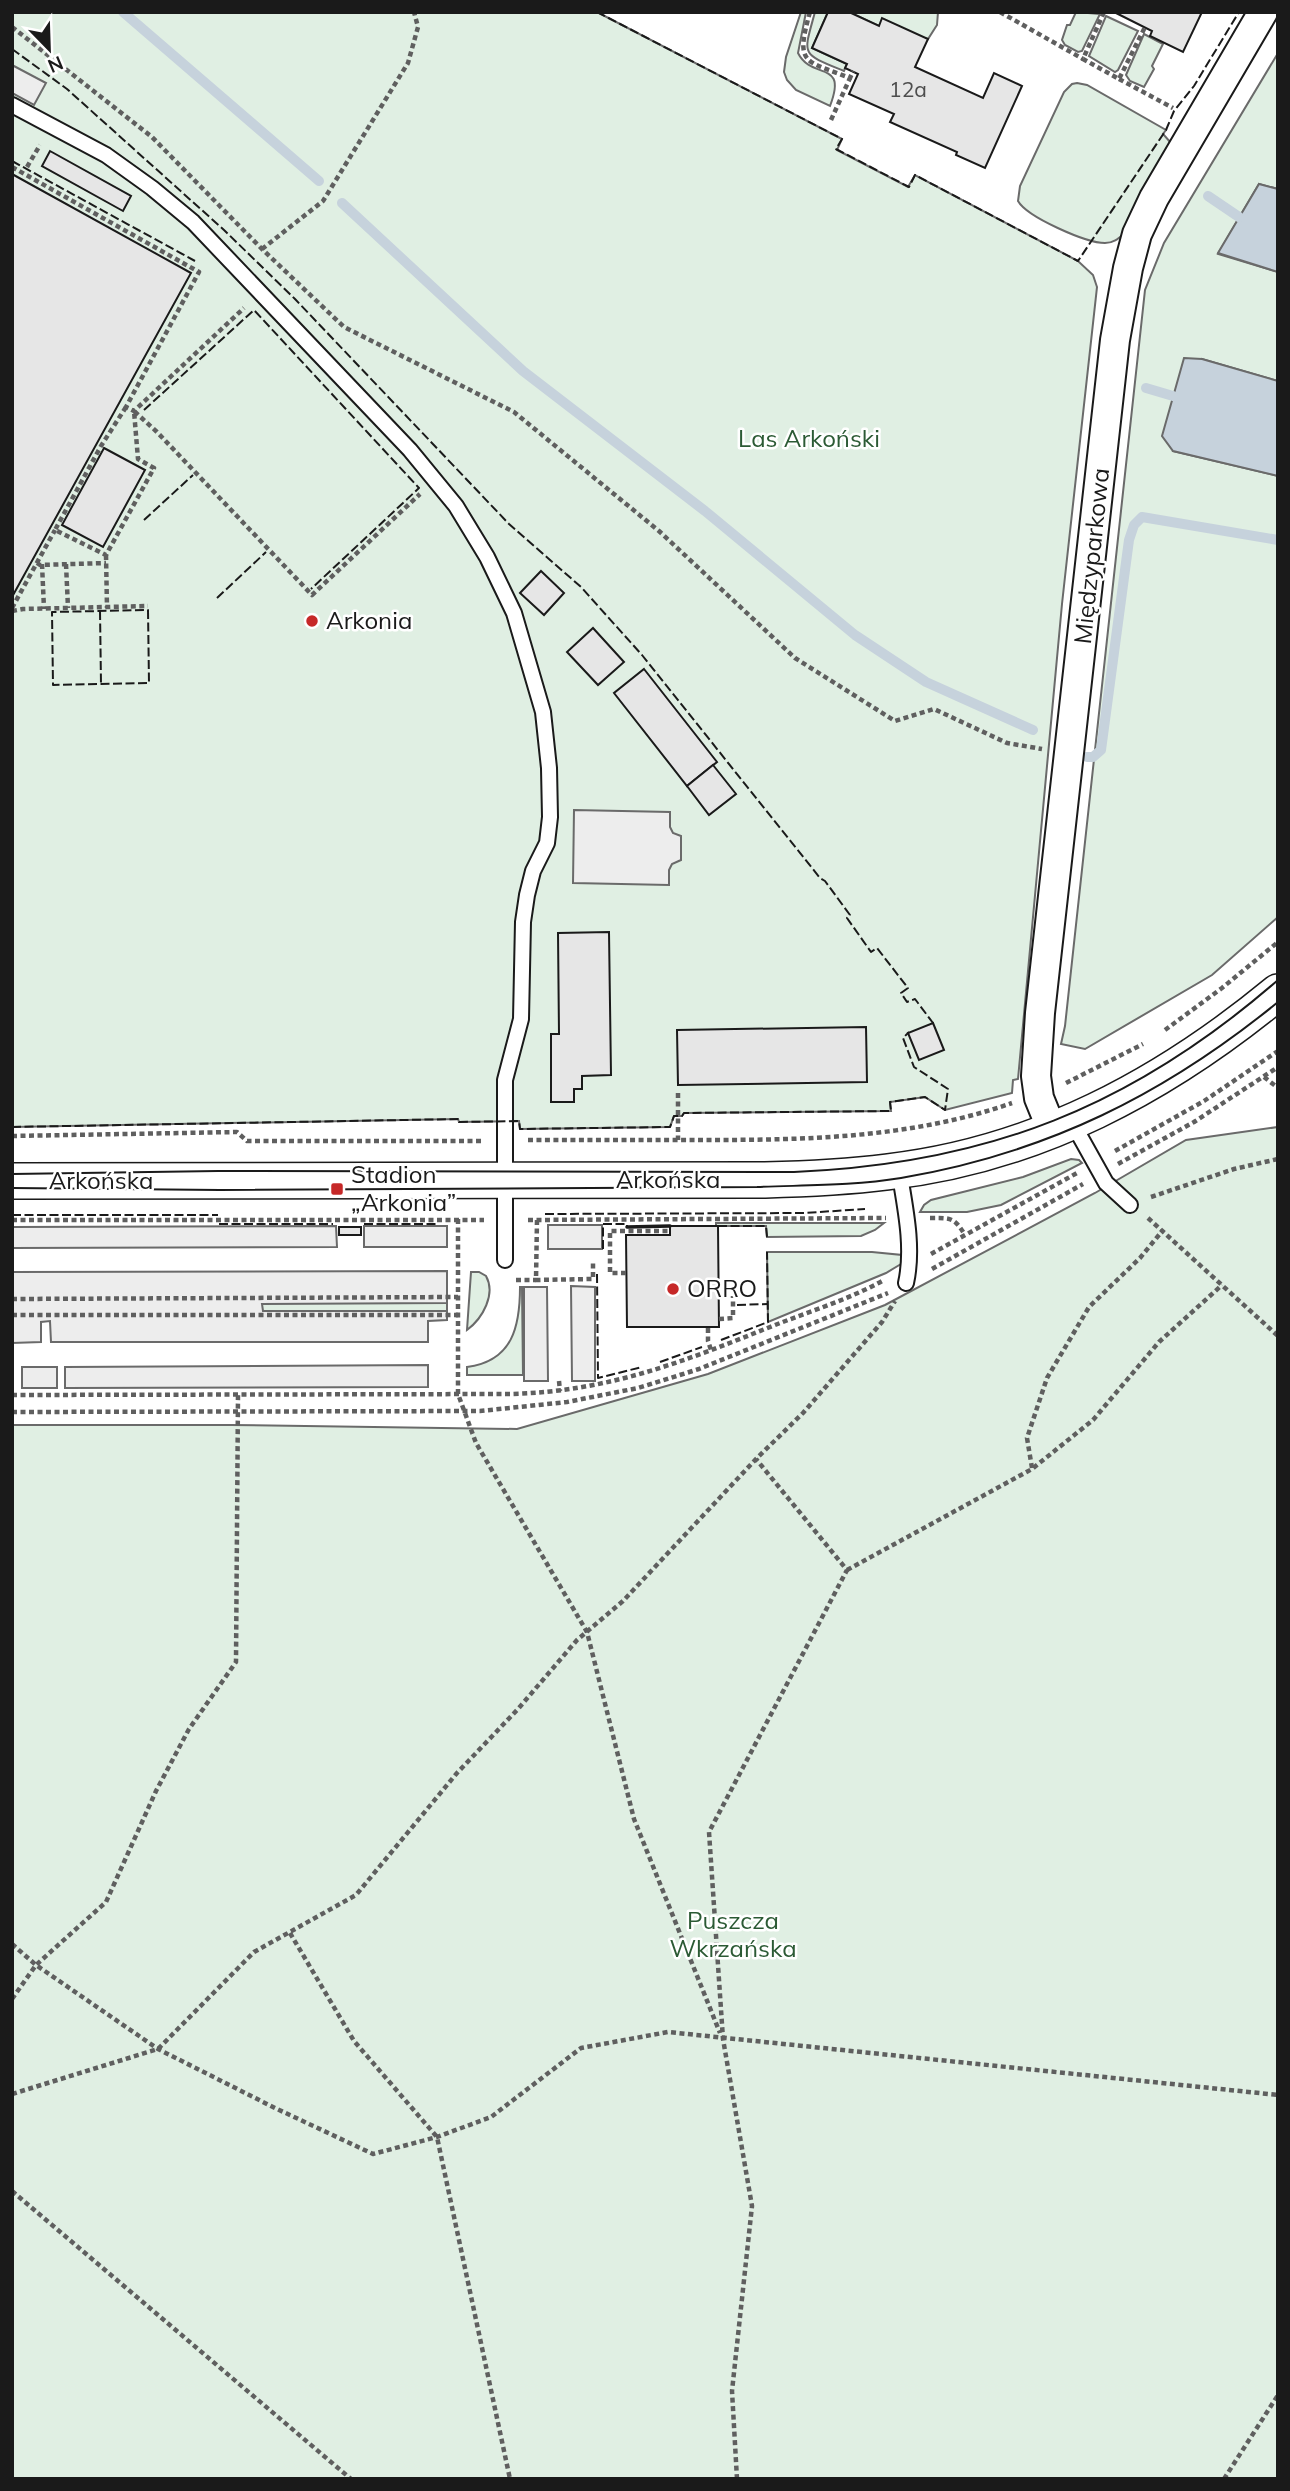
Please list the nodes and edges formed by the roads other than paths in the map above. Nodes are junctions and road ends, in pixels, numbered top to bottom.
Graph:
1 (1263, 12) edge
2 (12, 106) edge
3 (1278, 992) edge
4 (1062, 1126) junction
5 (899, 1170) junction
6 (504, 1180) junction
7 (12, 1181) edge
8 (1130, 1205) road end
9 (505, 1260) dead end
10 (905, 1283) road end

1 - 4 street, Międzyparkowa
2 - 6 lane
3 - 4 street, Arkońska
4 - 5 street, Arkońska
4 - 8 lane
5 - 6 street, Arkońska
5 - 10 lane
6 - 7 street, Arkońska
6 - 9 lane

